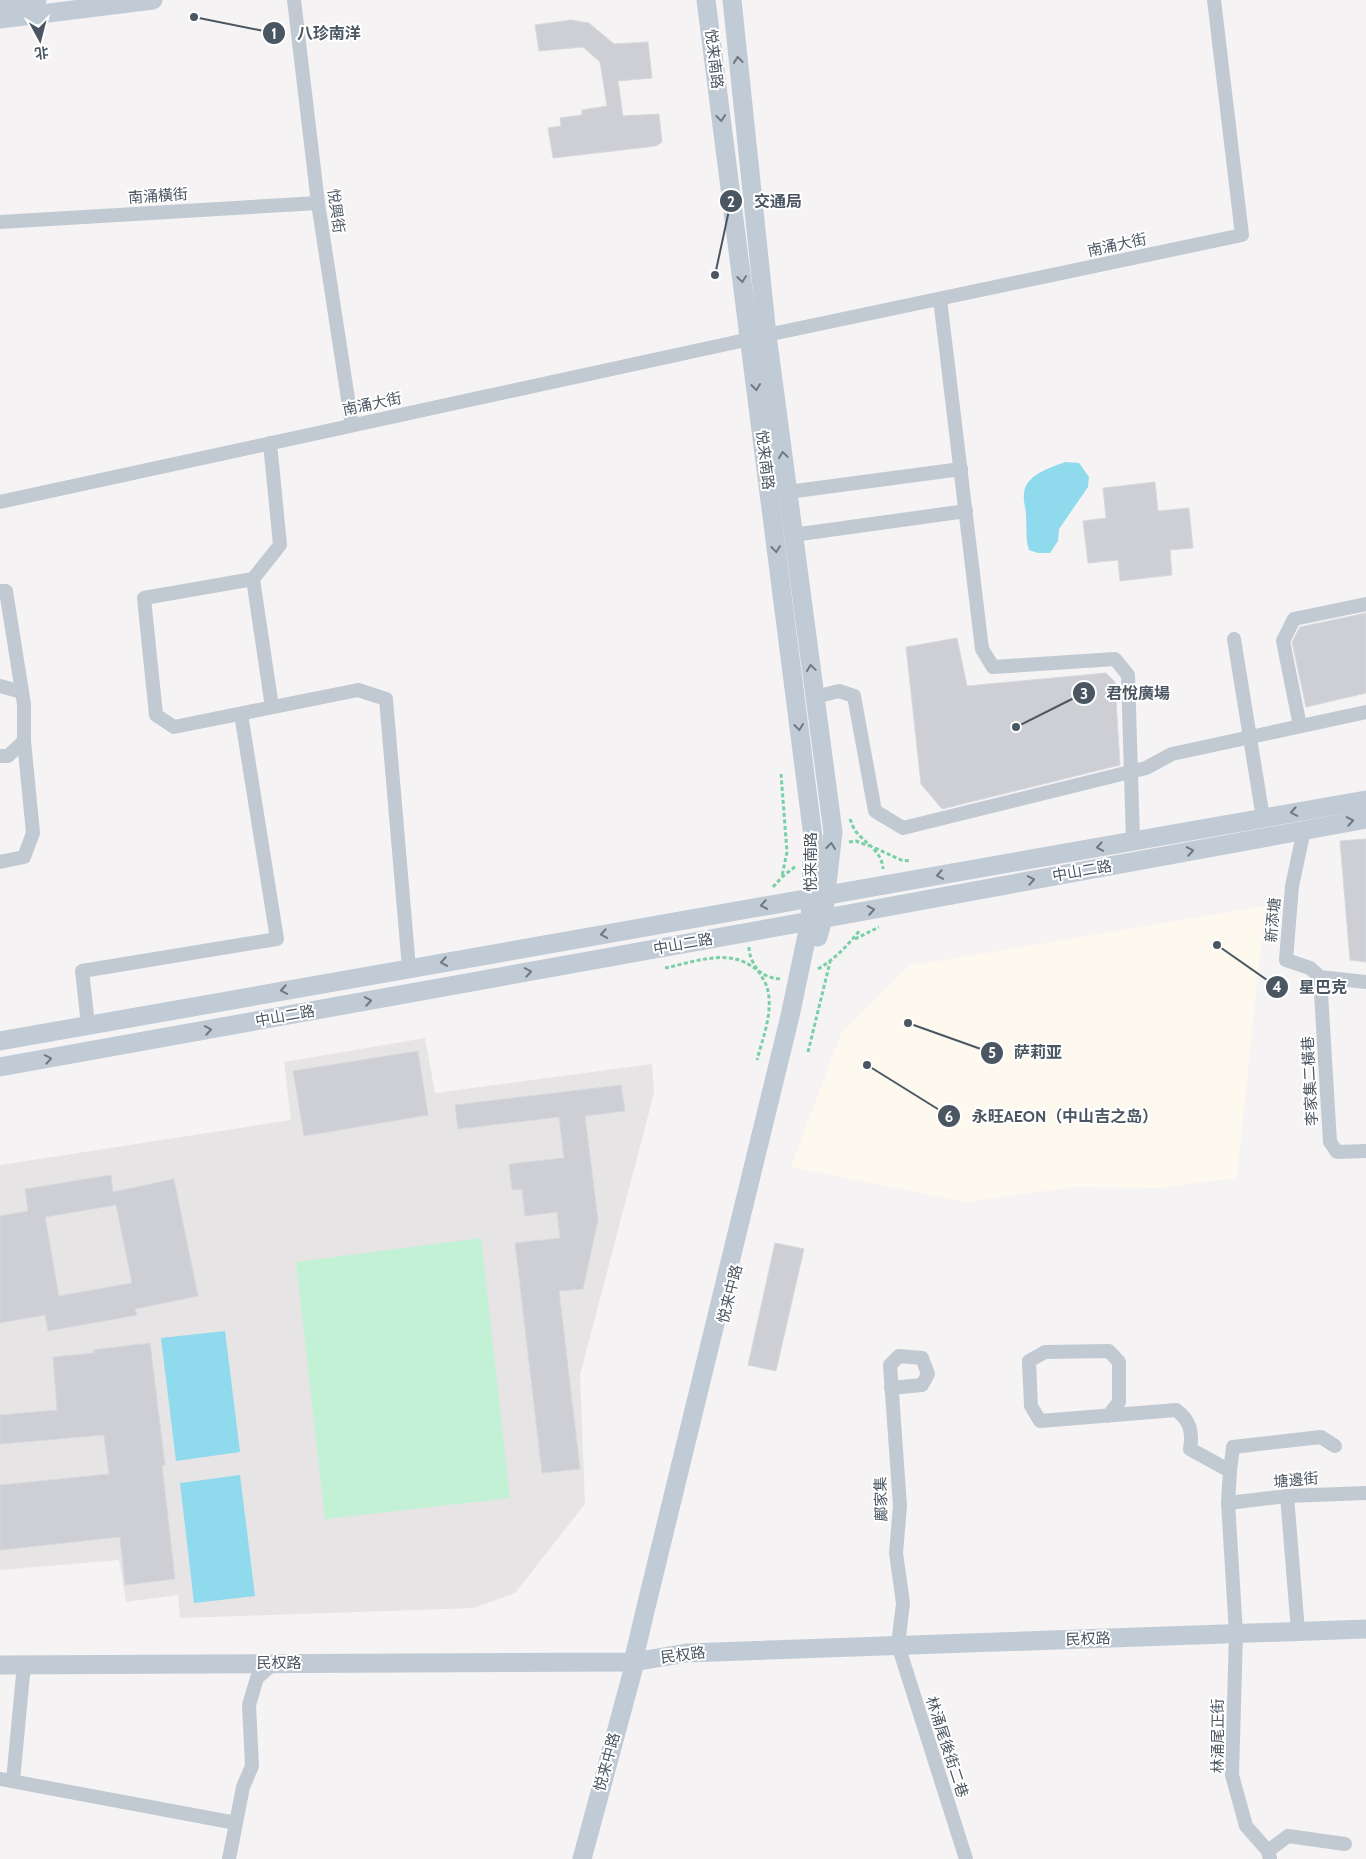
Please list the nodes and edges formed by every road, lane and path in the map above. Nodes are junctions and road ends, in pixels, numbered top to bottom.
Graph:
1 (37, 0) edge
2 (153, 0) edge
3 (294, 0) edge
4 (706, 0) edge
5 (732, 0) edge
6 (1214, 0) edge
7 (0, 5) edge
8 (0, 19) edge
9 (318, 202) junction
10 (0, 222) edge
11 (940, 298) junction
12 (759, 337) junction
13 (352, 425) junction
14 (270, 443) junction
15 (961, 469) junction
16 (788, 492) junction
17 (0, 502) edge
18 (966, 511) junction
19 (793, 535) junction
20 (254, 579) junction
21 (0, 591) edge
22 (1366, 604) edge
23 (1234, 638) dead end
24 (0, 686) edge
25 (22, 692) junction
26 (815, 697) junction
27 (272, 707) junction
28 (1366, 712) edge
29 (241, 714) junction
30 (1300, 726) junction
31 (1250, 737) junction
32 (24, 741) junction
33 (0, 756) edge
34 (1131, 772) junction
35 (781, 774) dead end
36 (1364, 804) edge
37 (849, 818) dead end
38 (1263, 818) junction
39 (1304, 830) junction
40 (1133, 841) junction
41 (0, 862) edge
42 (912, 862) dead end
43 (782, 877) dead end
44 (819, 896) junction
45 (816, 920) junction
46 (830, 961) dead end
47 (409, 968) junction
48 (666, 968) dead end
49 (1320, 977) junction
50 (1366, 982) edge
51 (88, 1025) junction
52 (0, 1041) edge
53 (808, 1052) dead end
54 (756, 1060) dead end
55 (0, 1068) edge
56 (1366, 1151) edge
57 (891, 1388) junction
58 (1108, 1416) junction
59 (1336, 1446) dead end
60 (1230, 1471) junction
61 (1366, 1493) edge
62 (1287, 1496) junction
63 (1228, 1503) junction
64 (1366, 1629) edge
65 (1298, 1631) junction
66 (1236, 1633) junction
67 (898, 1645) junction
68 (274, 1662) junction
69 (636, 1663) junction
70 (24, 1664) junction
71 (0, 1665) edge
72 (7, 1780) edge
73 (236, 1823) junction
74 (1345, 1844) dead end
75 (1269, 1855) edge
76 (229, 1859) edge
77 (582, 1859) edge
78 (966, 1859) edge

1 - 7 street
2 - 8 street
3 - 9 street, 悅興街
4 -> 12 street, 悦来南路
12 -> 5 street, 悦来南路
6 - 11 street, 南涌大街
9 - 10 street, 南涌橫街
9 - 13 street, 悅興街
11 - 12 street, 南涌大街
11 - 15 street
12 - 13 street, 南涌大街
16 -> 12 street, 悦来南路
12 -> 44 street, 悦来南路
13 - 14 street, 南涌大街
14 - 17 street, 南涌大街
14 - 20 street
15 - 16 street
15 - 18 street
16 - 19 street, 悦来南路
18 - 19 street
18 - 34 street
26 -> 19 street, 悦来南路
20 - 27 street
20 - 29 street
21 - 25 street
22 - 30 street
23 - 31 street
24 - 25 street
25 - 32 street
26 - 34 street
44 -> 26 street, 悦来南路
27 - 29 street
27 - 47 street
28 - 30 street
29 - 51 street
30 - 31 street
31 - 34 street
31 - 38 street
32 - 33 street
32 - 41 street
34 - 40 street
35 - 43 path
36 -> 38 street, 中山二路
39 -> 36 street, 中山二路
37 - 42 path
38 - 40 street, 中山二路
45 -> 39 street, 中山二路
39 - 49 street, 新添塘
40 -> 44 street, 中山二路
44 - 45 street, 悦来南路
44 -> 47 street, 中山二路
55 -> 45 street, 中山二路
45 - 69 street, 悦来中路
46 - 53 path
47 -> 51 street, 中山二路
48 - 54 path
49 - 50 street, 新添塘
49 - 56 street, 李家集二橫巷
51 - 52 street, 中山二路
57 - 57 street, 鄺家集
57 - 67 street, 鄺家集
58 - 58 street
58 - 60 street
59 - 60 street, 林涌尾正街
60 - 63 street, 林涌尾正街
61 - 62 street, 塘邊街
62 - 63 street, 塘邊街
62 - 65 street
63 - 66 street, 林涌尾正街
64 - 65 street, 民权路
65 - 66 street, 民权路
66 - 67 street, 民权路
66 - 75 street, 林涌尾正街
67 - 69 street, 民权路
67 - 78 street, 林涌尾後街二巷
68 - 69 street, 民权路
68 - 70 street, 民权路
68 - 73 street
69 - 77 street, 悦来中路
70 - 71 street, 民权路
70 - 72 street
72 - 73 street
73 - 76 street
74 - 75 street

